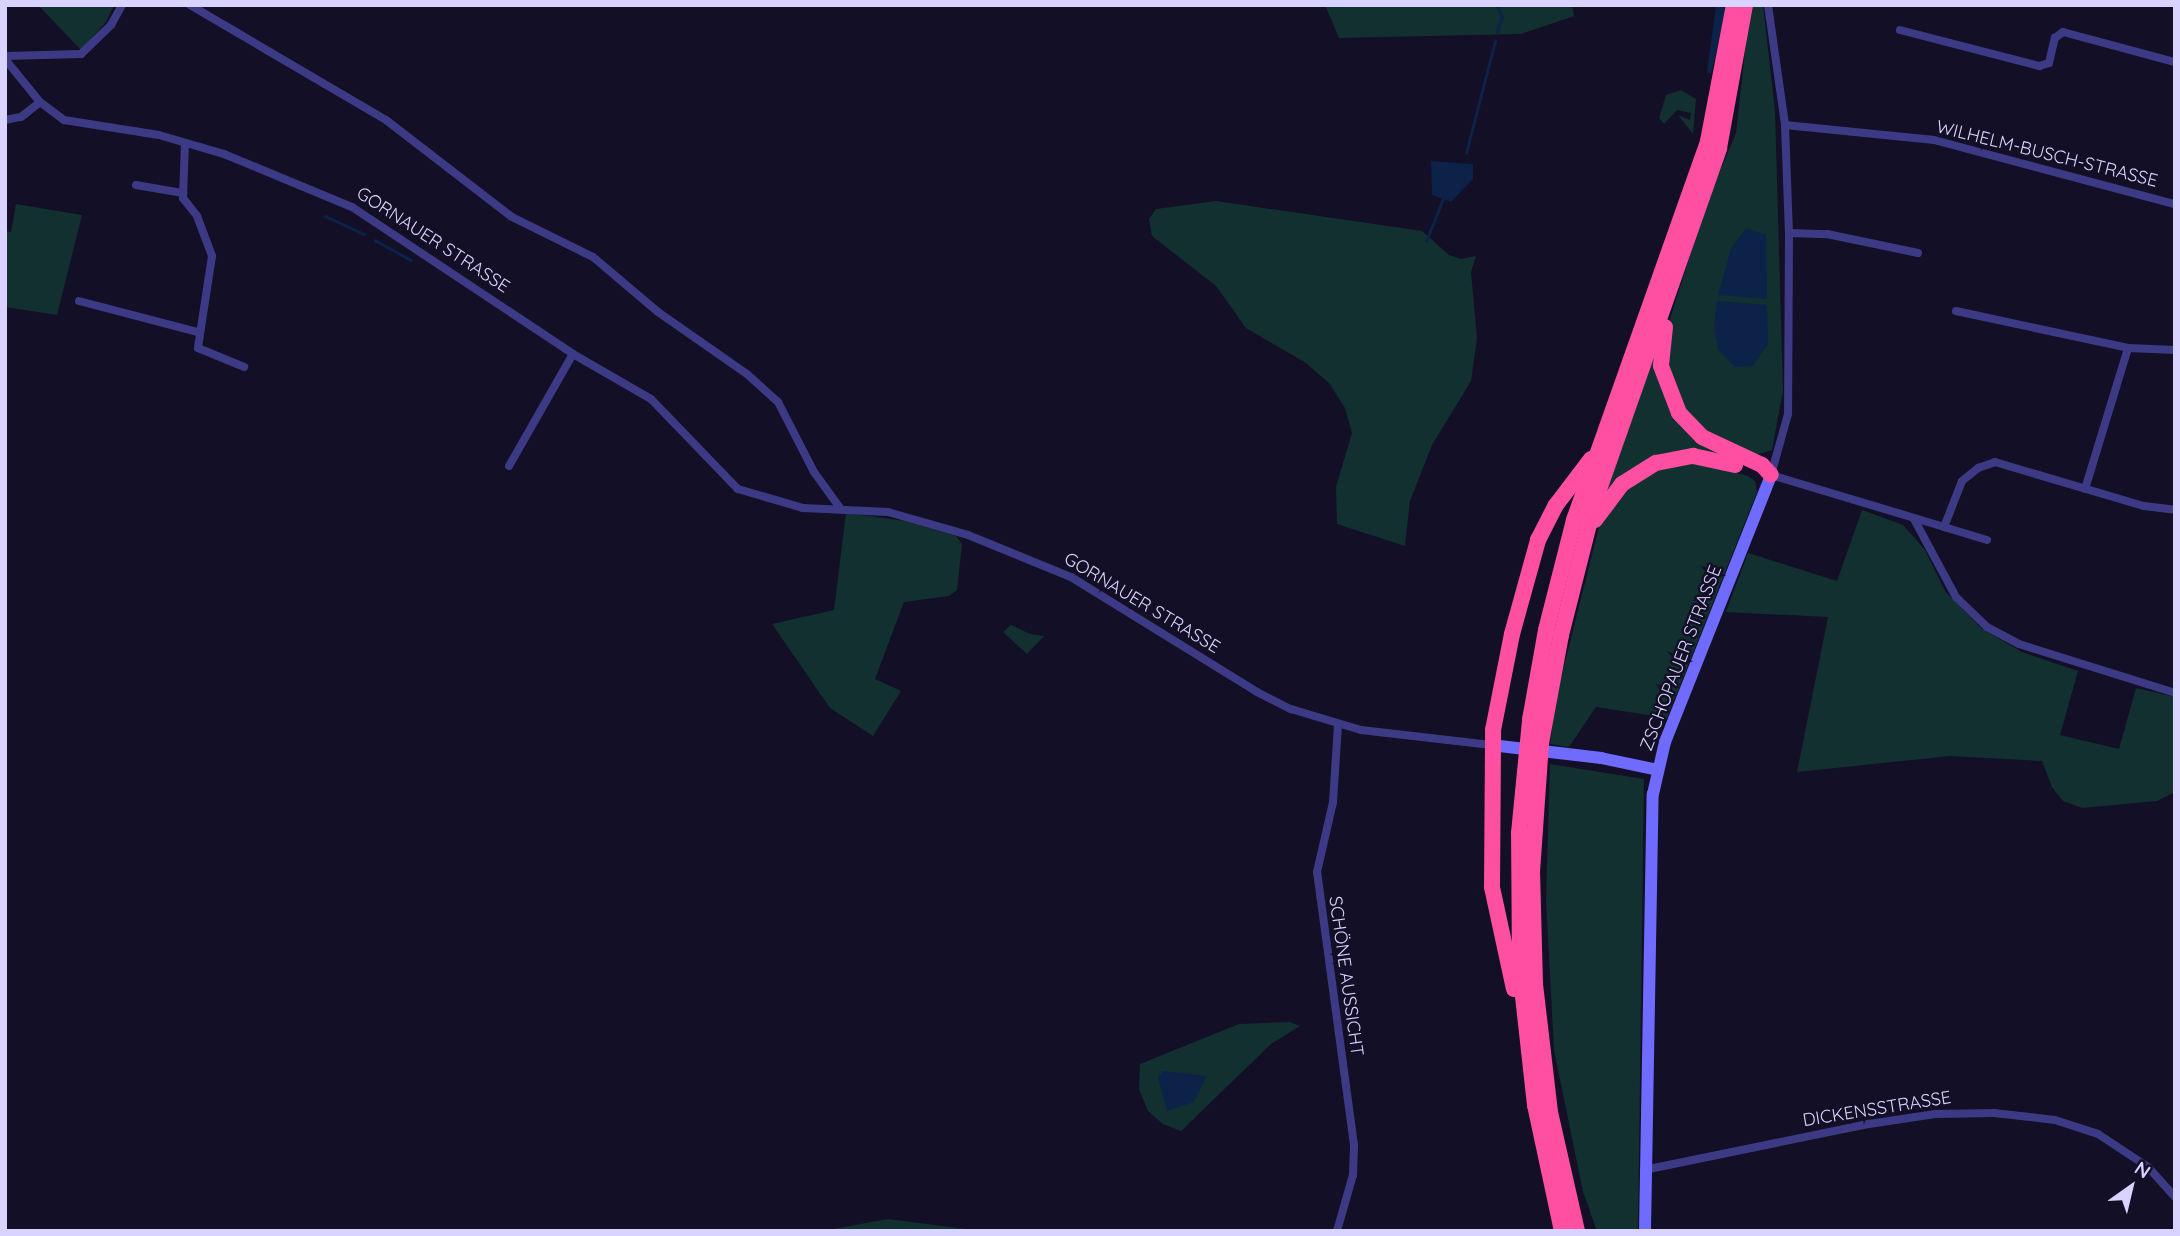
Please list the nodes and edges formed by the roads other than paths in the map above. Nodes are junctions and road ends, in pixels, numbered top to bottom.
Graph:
1 (122, 5) edge
2 (190, 5) edge
3 (1734, 5) edge
4 (1745, 5) edge
5 (1768, 5) edge
6 (1900, 30) dead end
7 (5, 57) edge
8 (2175, 62) edge
9 (40, 102) junction
10 (5, 120) edge
11 (1785, 125) junction
12 (186, 143) junction
13 (136, 185) dead end
14 (183, 194) junction
15 (2175, 204) edge
16 (1789, 233) junction
17 (1918, 253) dead end
18 (79, 301) dead end
19 (1666, 308) junction
20 (1956, 311) dead end
21 (198, 332) junction
22 (2127, 348) junction
23 (2175, 350) edge
24 (573, 354) junction
25 (244, 367) dead end
26 (1595, 455) junction
27 (509, 466) dead end
28 (1771, 475) junction
29 (2085, 489) junction
30 (840, 508) junction
31 (2175, 510) edge
32 (1914, 519) junction
33 (1944, 527) junction
34 (1588, 531) junction
35 (1987, 540) dead end
36 (2175, 693) edge
37 (1338, 724) junction
38 (1491, 745) junction
39 (1658, 770) junction
40 (1523, 1012) junction
41 (1644, 1170) junction
42 (2175, 1198) edge
43 (1337, 1231) edge
44 (1562, 1231) edge
45 (1577, 1231) edge
46 (1645, 1231) edge

1 - 7 street
2 - 30 street
3 - 26 highway
4 - 19 highway
5 - 11 street, ZSCHOPAUER STRASSE
6 - 8 street
7 - 9 street, GORNAUER STRASSE
9 - 10 street
9 - 12 street, GORNAUER STRASSE
11 - 15 street, WILHELM-BUSCH-STRASSE
11 - 16 street, ZSCHOPAUER STRASSE
12 - 14 street
12 - 24 street, GORNAUER STRASSE
13 - 14 street
14 - 21 street
16 - 17 street
16 - 28 street, ZSCHOPAUER STRASSE
18 - 21 street
19 - 28 highway
19 - 34 highway
20 - 22 street
21 - 25 street
22 - 23 street
22 - 29 street
24 - 27 street
24 - 30 street, GORNAUER STRASSE
26 - 38 highway
26 - 40 highway
28 - 32 street
28 - 34 highway
28 - 39 street, ZSCHOPAUER STRASSE
29 - 31 street
29 - 33 street
30 - 37 street, GORNAUER STRASSE
32 - 33 street
32 - 36 street
33 - 35 street
34 - 45 highway
37 - 38 street, GORNAUER STRASSE
37 - 43 street, SCHÖNE AUSSICHT
38 - 39 street, GORNAUER STRASSE
38 - 40 highway
39 - 41 street, ZSCHOPAUER STRASSE
40 - 44 highway
41 - 42 street, DICKENSSTRASSE
41 - 46 street, ZSCHOPAUER STRASSE

